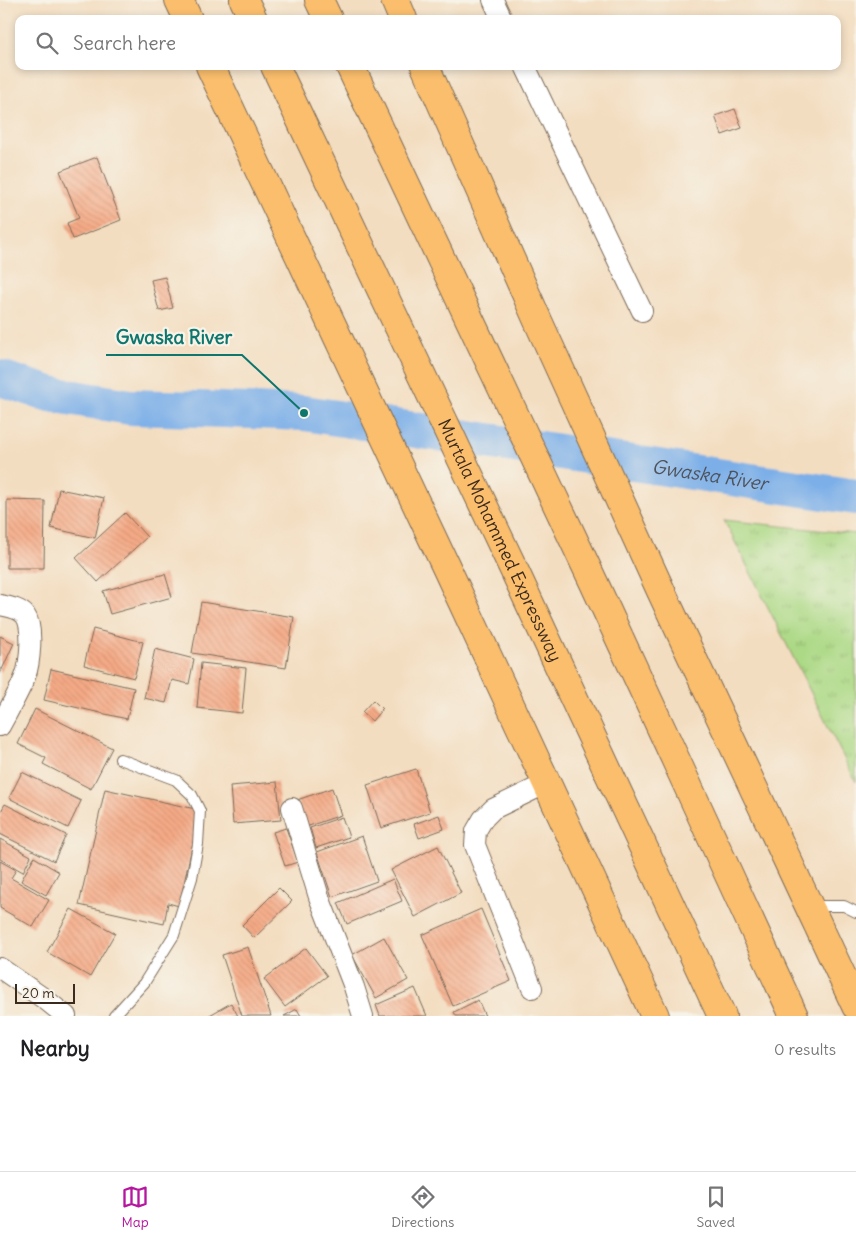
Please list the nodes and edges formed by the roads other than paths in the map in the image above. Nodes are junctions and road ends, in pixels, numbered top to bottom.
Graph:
1 (179, 0) edge
2 (244, 0) edge
3 (319, 0) edge
4 (395, 0) edge
5 (493, 0) edge
6 (186, 15) edge
7 (251, 15) edge
8 (326, 15) edge
9 (401, 15) edge
10 (500, 15) edge
11 (212, 70) edge
12 (278, 70) edge
13 (352, 70) edge
14 (427, 70) edge
15 (527, 70) edge
16 (642, 311) dead end
17 (0, 605) edge
18 (0, 726) edge
19 (120, 759) dead end
20 (547, 783) junction
21 (292, 808) dead end
22 (809, 906) junction
23 (856, 912) edge
24 (0, 968) edge
25 (532, 988) dead end
26 (856, 1006) edge
27 (66, 1016) edge
28 (114, 1016) edge
29 (363, 1016) edge
30 (655, 1016) edge
31 (722, 1016) edge
32 (794, 1016) edge

1 - 6 highway
2 - 7 highway
3 - 8 highway
4 - 9 highway
5 - 10 street
11 - 20 highway
12 - 31 highway, Murtala Mohammed Expressway
13 - 32 highway
14 - 22 highway
15 - 16 street
17 - 18 street
19 - 28 lane
20 - 25 street
20 - 30 highway
21 - 29 street
22 - 23 lane
22 - 26 highway
24 - 27 street

